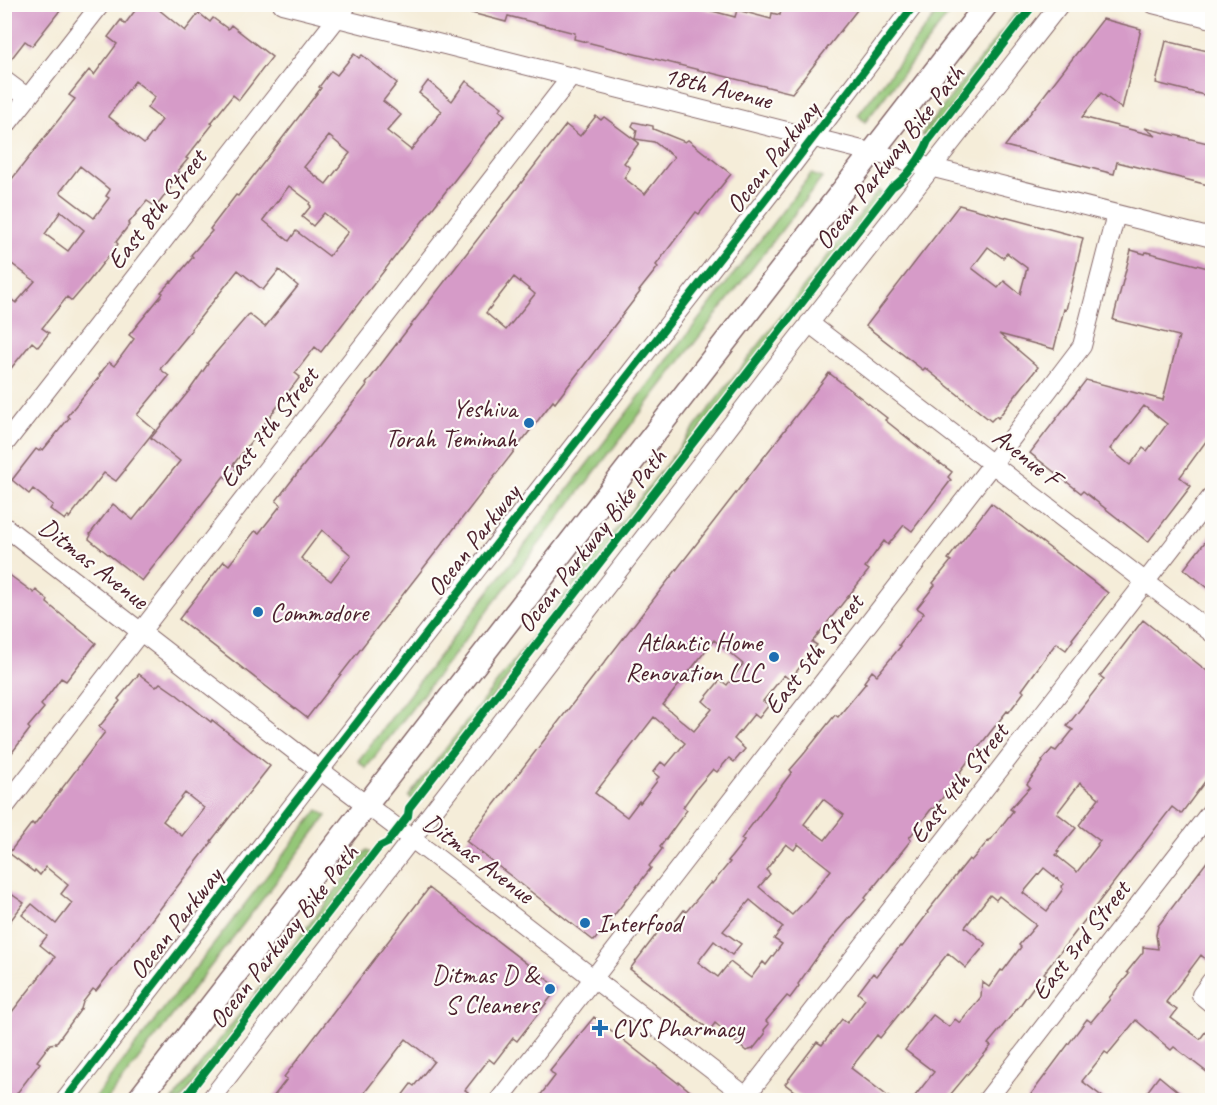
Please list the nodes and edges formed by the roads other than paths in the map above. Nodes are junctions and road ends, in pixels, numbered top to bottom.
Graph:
1 (101, 4) edge
2 (282, 4) edge
3 (915, 4) edge
4 (987, 4) edge
5 (1060, 4) edge
6 (1153, 4) edge
7 (342, 12) edge
8 (1212, 19) edge
9 (571, 77) junction
10 (4, 80) edge
11 (28, 98) junction
12 (4, 128) edge
13 (814, 138) junction
14 (873, 152) junction
15 (932, 167) junction
16 (1116, 214) junction
17 (1212, 238) edge
18 (809, 324) junction
19 (4, 445) edge
20 (993, 464) junction
21 (1212, 496) edge
22 (4, 526) edge
23 (1146, 582) junction
24 (141, 632) junction
25 (1212, 633) edge
26 (320, 770) junction
27 (367, 805) junction
28 (4, 808) edge
29 (1212, 810) edge
30 (413, 839) junction
31 (594, 979) junction
32 (1211, 981) edge
33 (1212, 1004) edge
34 (747, 1099) edge
35 (65, 1101) edge
36 (138, 1101) edge
37 (210, 1101) edge
38 (499, 1101) edge
39 (987, 1101) edge

1 - 11 street
2 - 7 street, 18th Avenue
3 - 13 street, Ocean Parkway
4 - 14 main road
5 - 15 street
6 - 8 street
7 - 9 street, 18th Avenue
7 - 19 street, East 8th Street
9 - 13 street, 18th Avenue
9 - 24 street, East 7th Street
10 - 11 street
11 - 12 street
13 - 14 street, 18th Avenue
13 - 26 street, Ocean Parkway
14 - 15 street, 18th Avenue
14 - 27 main road
15 - 16 street, 18th Avenue
15 - 18 street
16 - 17 street, 18th Avenue
16 - 20 street, East 5th Street
18 - 20 street, Avenue F
18 - 30 street
20 - 23 street, Avenue F
20 - 31 street, East 5th Street
21 - 23 street, East 4th Street
22 - 24 street, Ditmas Avenue
23 - 25 street, Avenue F
23 - 34 street, East 4th Street
24 - 26 street, Ditmas Avenue
24 - 28 street, East 7th Street
26 - 27 street, Ditmas Avenue
26 - 35 street, Ocean Parkway
27 - 30 street, Ditmas Avenue
27 - 36 main road
29 - 39 street, East 3rd Street
30 - 31 street, Ditmas Avenue
30 - 37 street
31 - 34 street, Ditmas Avenue
31 - 38 street, East 5th Street
32 - 33 street

